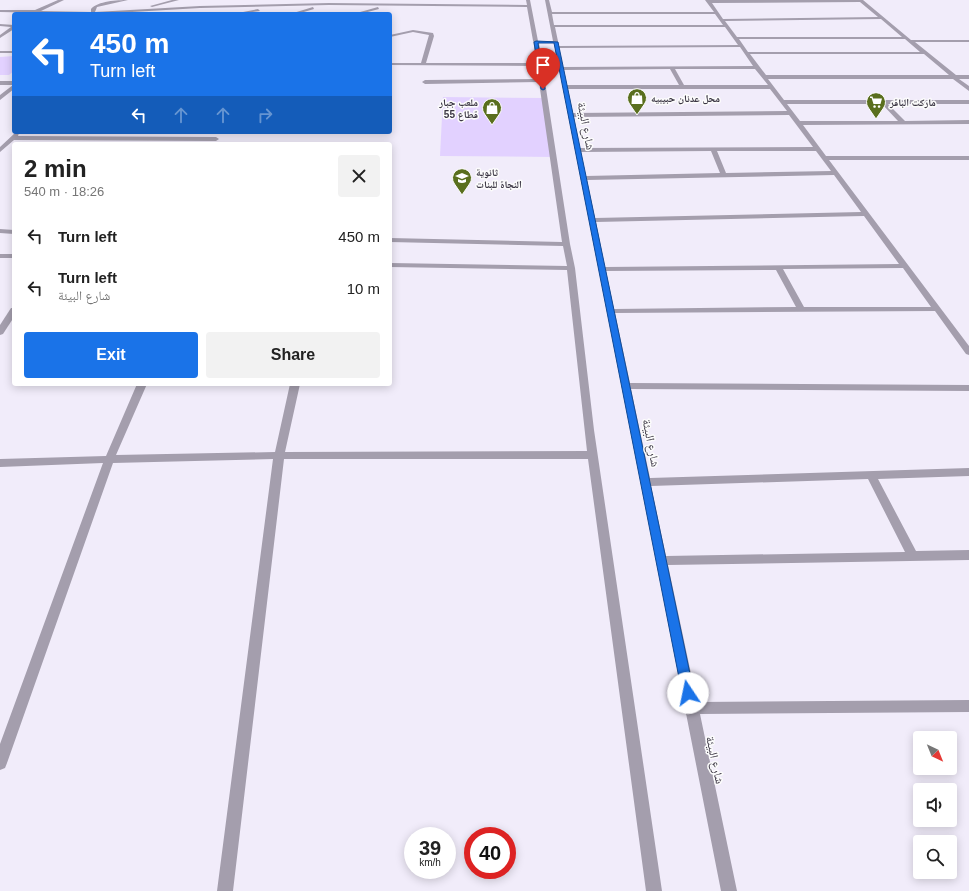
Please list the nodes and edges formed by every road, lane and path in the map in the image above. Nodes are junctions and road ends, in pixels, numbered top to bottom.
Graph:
1 (61, 0) edge
2 (126, 0) edge
3 (177, 0) edge
4 (547, 0) edge
5 (861, 0) edge
6 (708, 1) edge
7 (786, 1) edge
8 (214, 2) dead end
9 (320, 2) edge
10 (528, 3) edge
11 (329, 4) junction
12 (393, 4) junction
13 (277, 5) junction
14 (226, 6) junction
15 (146, 7) dead end
16 (0, 11) edge
17 (16, 12) edge
18 (35, 12) edge
19 (93, 12) edge
20 (126, 12) edge
21 (248, 12) edge
22 (299, 12) edge
23 (363, 12) edge
24 (550, 13) junction
25 (643, 13) junction
26 (717, 13) junction
27 (883, 18) junction
28 (724, 23) junction
29 (0, 25) edge
30 (12, 26) edge
31 (553, 26) junction
32 (650, 26) junction
33 (12, 28) edge
34 (392, 36) edge
35 (0, 37) edge
36 (735, 38) junction
37 (823, 38) junction
38 (909, 40) junction
39 (969, 41) edge
40 (536, 42) junction
41 (828, 43) dead end
42 (557, 44) junction
43 (741, 46) junction
44 (833, 48) dead end
45 (0, 52) edge
46 (12, 52) edge
47 (747, 53) junction
48 (838, 53) junction
49 (925, 53) junction
50 (392, 64) edge
51 (423, 64) junction
52 (539, 65) junction
53 (757, 67) junction
54 (672, 68) junction
55 (562, 69) junction
56 (764, 77) junction
57 (954, 77) junction
58 (969, 77) edge
59 (542, 80) junction
60 (425, 82) dead end
61 (0, 83) edge
62 (12, 84) edge
63 (12, 86) edge
64 (566, 87) junction
65 (682, 87) junction
66 (772, 87) junction
67 (969, 89) edge
68 (0, 98) edge
69 (784, 102) junction
70 (883, 102) junction
71 (969, 102) edge
72 (792, 113) junction
73 (572, 115) junction
74 (903, 122) junction
75 (969, 122) edge
76 (799, 123) junction
77 (17, 134) edge
78 (90, 134) edge
79 (147, 134) edge
80 (13, 138) junction
81 (87, 138) junction
82 (144, 138) junction
83 (215, 141) edge
84 (818, 149) junction
85 (0, 150) edge
86 (578, 150) junction
87 (713, 150) junction
88 (824, 158) junction
89 (969, 158) edge
90 (836, 173) junction
91 (724, 175) junction
92 (583, 178) junction
93 (867, 214) junction
94 (592, 220) junction
95 (0, 231) edge
96 (12, 232) edge
97 (392, 240) edge
98 (566, 244) junction
99 (0, 256) edge
100 (12, 256) edge
101 (392, 265) edge
102 (905, 266) junction
103 (778, 267) junction
104 (571, 268) junction
105 (602, 269) junction
106 (937, 309) junction
107 (801, 310) junction
108 (611, 311) junction
109 (12, 313) edge
110 (0, 332) edge
111 (969, 352) edge
112 (141, 386) edge
113 (295, 386) edge
114 (626, 386) junction
115 (969, 388) edge
116 (279, 455) junction
117 (592, 455) junction
118 (110, 458) junction
119 (0, 463) edge
120 (969, 472) edge
121 (871, 475) junction
122 (645, 482) junction
123 (969, 555) edge
124 (913, 556) junction
125 (662, 561) junction
126 (969, 706) edge
127 (691, 708) junction
128 (0, 763) edge
129 (225, 891) edge
130 (654, 891) edge
131 (729, 891) edge

1 - 18 street
2 - 19 street
3 - 15 street
4 - 24 street, شارع البيئة
5 - 7 street
5 - 27 street
6 - 7 street
6 - 26 street
8 - 14 street
9 - 11 street
9 - 13 street
10 - 12 street
10 - 40 street
11 - 12 street
11 - 22 street
12 - 23 street
13 - 14 street
13 - 21 street
14 - 20 street
16 - 17 street
24 - 25 street
24 - 31 street, شارع البيئة
25 - 26 street
25 - 32 street
26 - 28 street
27 - 28 street
27 - 38 street
28 - 32 street
28 - 36 street
29 - 30 street
31 - 32 street
31 - 42 street, شارع البيئة
33 - 35 street
34 - 51 street
36 - 37 street
36 - 43 street
37 - 38 street
37 - 41 street
38 - 39 street
38 - 49 street
40 - 42 street
40 - 52 street
42 - 43 street
42 - 55 street, شارع البيئة
43 - 47 street
44 - 48 street
45 - 46 street
47 - 48 street
47 - 53 street
48 - 49 street
49 - 57 street
50 - 51 street
51 - 52 street
52 - 59 street
53 - 54 street
53 - 56 street
54 - 55 street
54 - 65 street
55 - 64 street, شارع البيئة
56 - 57 street
56 - 66 street
57 - 58 street
57 - 67 street
59 - 60 street
59 - 98 street
61 - 62 street
63 - 68 street
64 - 65 street
64 - 73 street, شارع البيئة
65 - 66 street
66 - 69 street
69 - 70 street
69 - 72 street
70 - 71 street
70 - 74 street
72 - 73 street
72 - 76 street
73 - 86 street, شارع البيئة
74 - 75 street
74 - 76 street
76 - 84 street
77 - 80 street
78 - 81 street
79 - 82 street
80 - 81 street
80 - 85 street
81 - 82 street
82 - 83 street
84 - 87 street
84 - 88 street
86 - 87 street
86 - 92 street, شارع البيئة
87 - 91 street
88 - 89 street
88 - 90 street
90 - 91 street
90 - 93 street
91 - 92 street
92 - 94 street, شارع البيئة
93 - 94 street
93 - 102 street
94 - 105 street, شارع البيئة
95 - 96 street
97 - 98 street
98 - 104 street
99 - 100 street
101 - 104 street
102 - 103 street
102 - 106 street
103 - 105 street
103 - 107 street
104 - 117 street
105 - 108 street, شارع البيئة
106 - 107 street
106 - 111 street
107 - 108 street
108 - 114 street, شارع البيئة
109 - 110 street
112 - 118 street
113 - 116 street
114 - 115 street
114 - 122 street, شارع البيئة
116 - 117 street
116 - 118 street
116 - 129 street
117 - 130 street
118 - 119 street
118 - 128 street
120 - 121 street
121 - 122 street
121 - 124 street
122 - 125 street, شارع البيئة
123 - 124 street
124 - 125 street
125 - 127 street, شارع البيئة
126 - 127 street
127 - 131 street, شارع البيئة

